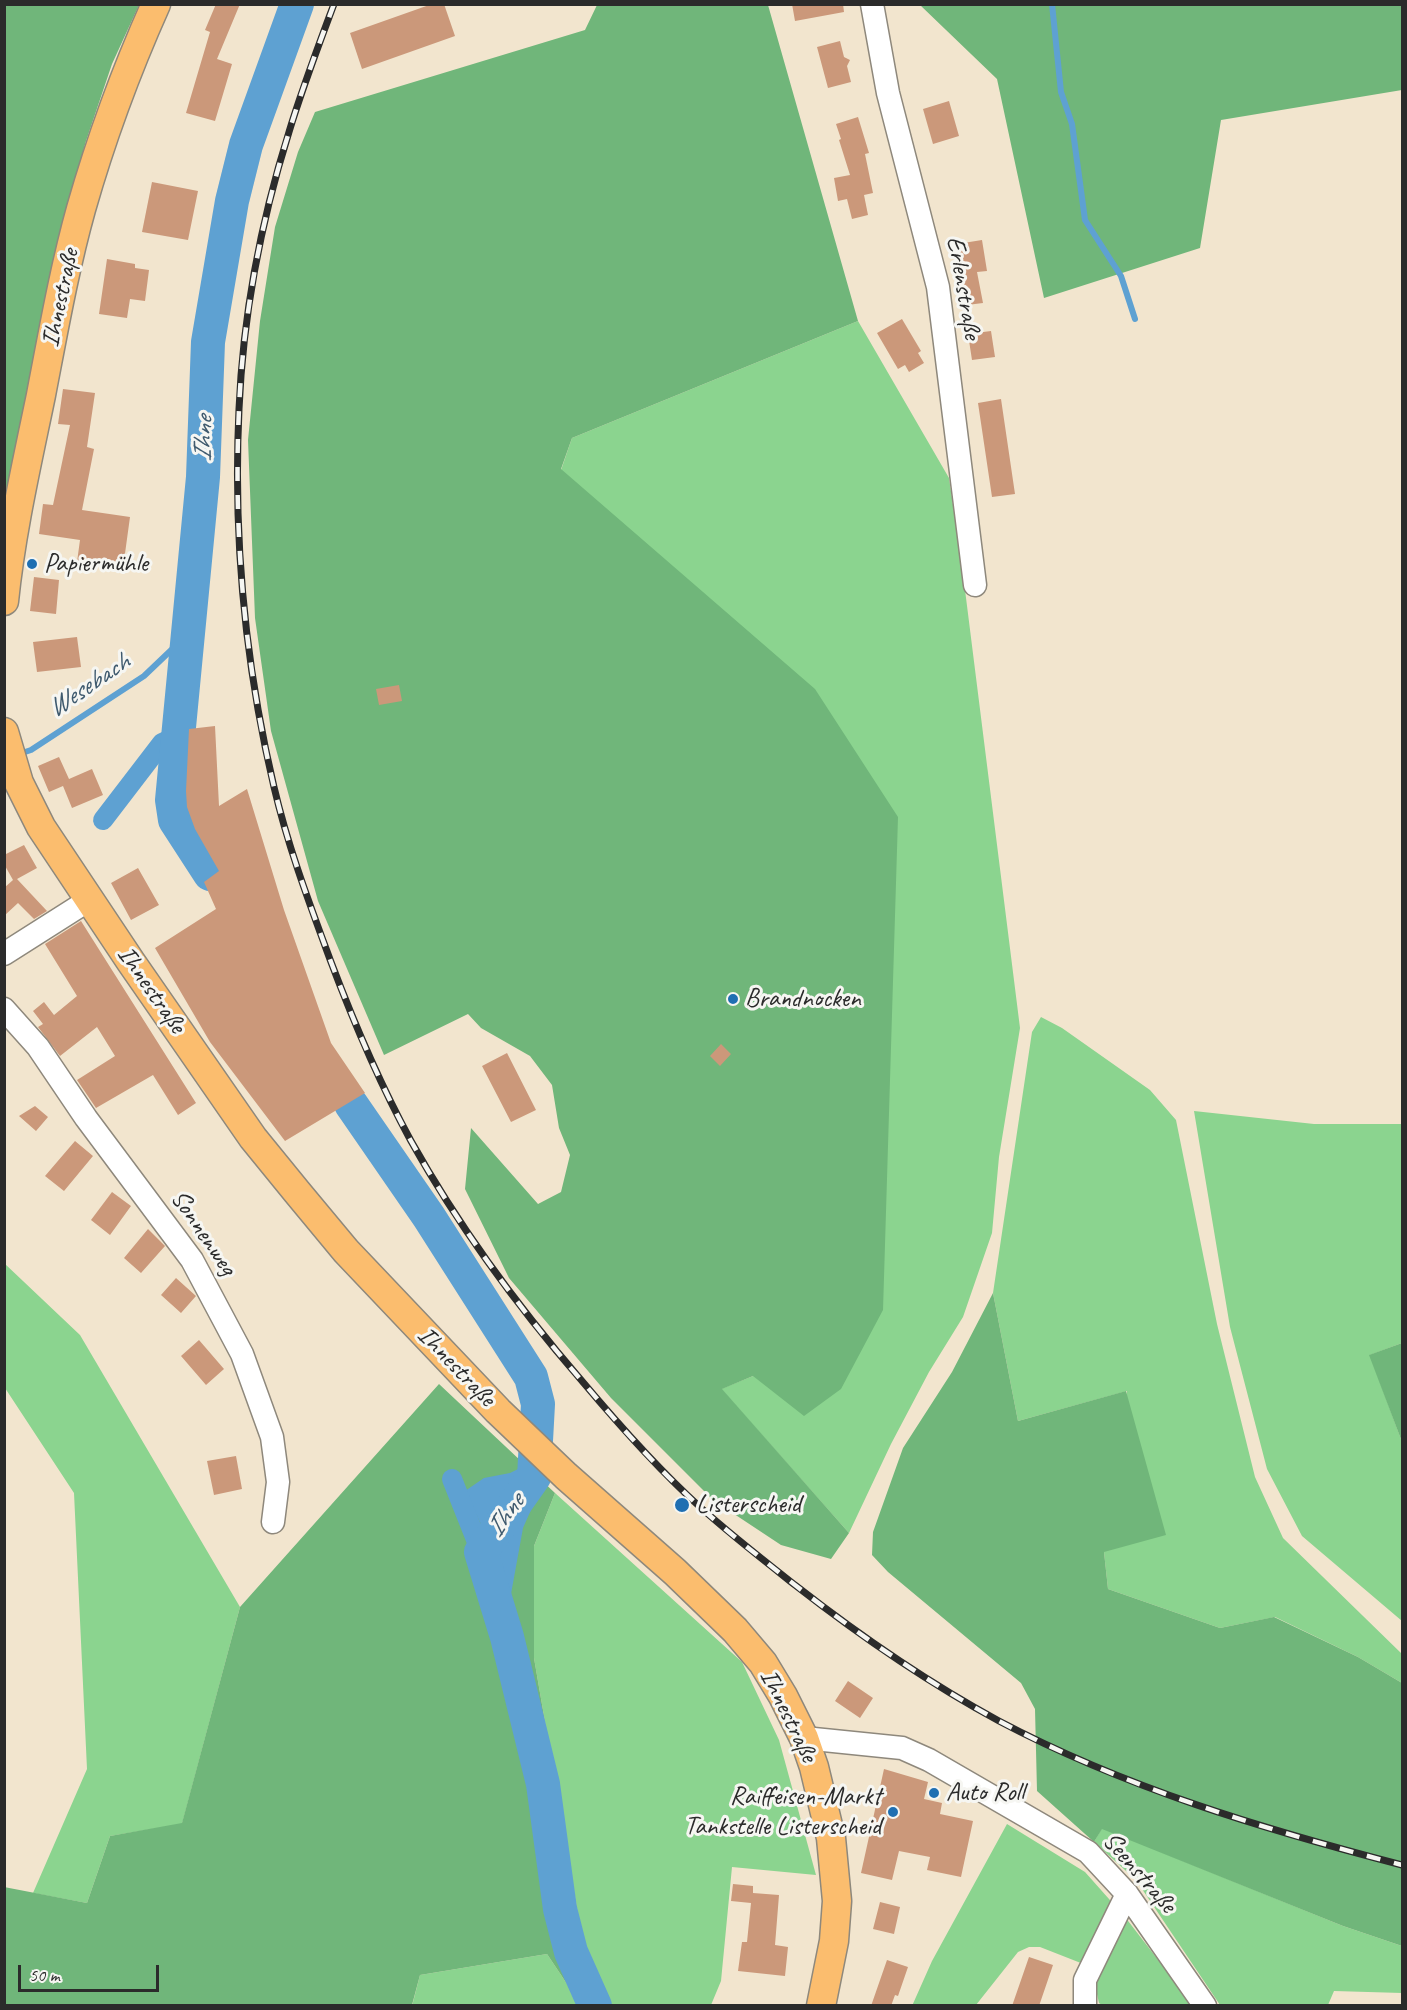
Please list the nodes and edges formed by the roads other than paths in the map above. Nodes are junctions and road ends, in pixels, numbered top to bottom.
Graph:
1 (156, 4) edge
2 (872, 4) edge
3 (975, 585) dead end
4 (4, 601) edge
5 (7, 745) edge
6 (89, 900) junction
7 (4, 954) edge
8 (4, 1009) edge
9 (273, 1522) dead end
10 (804, 1738) junction
11 (1127, 1894) junction
12 (821, 2006) edge
13 (1085, 2006) edge
14 (1205, 2006) edge

1 - 4 main road, Ihnestraße
2 - 3 street, Erlenstraße
5 - 6 main road, Ihnestraße
6 - 7 street
6 - 10 main road, Ihnestraße
8 - 9 street, Sonnenweg
10 - 11 street, Seenstraße
10 - 12 main road, Ihnestraße
11 - 13 street
11 - 14 street, Seenstraße

